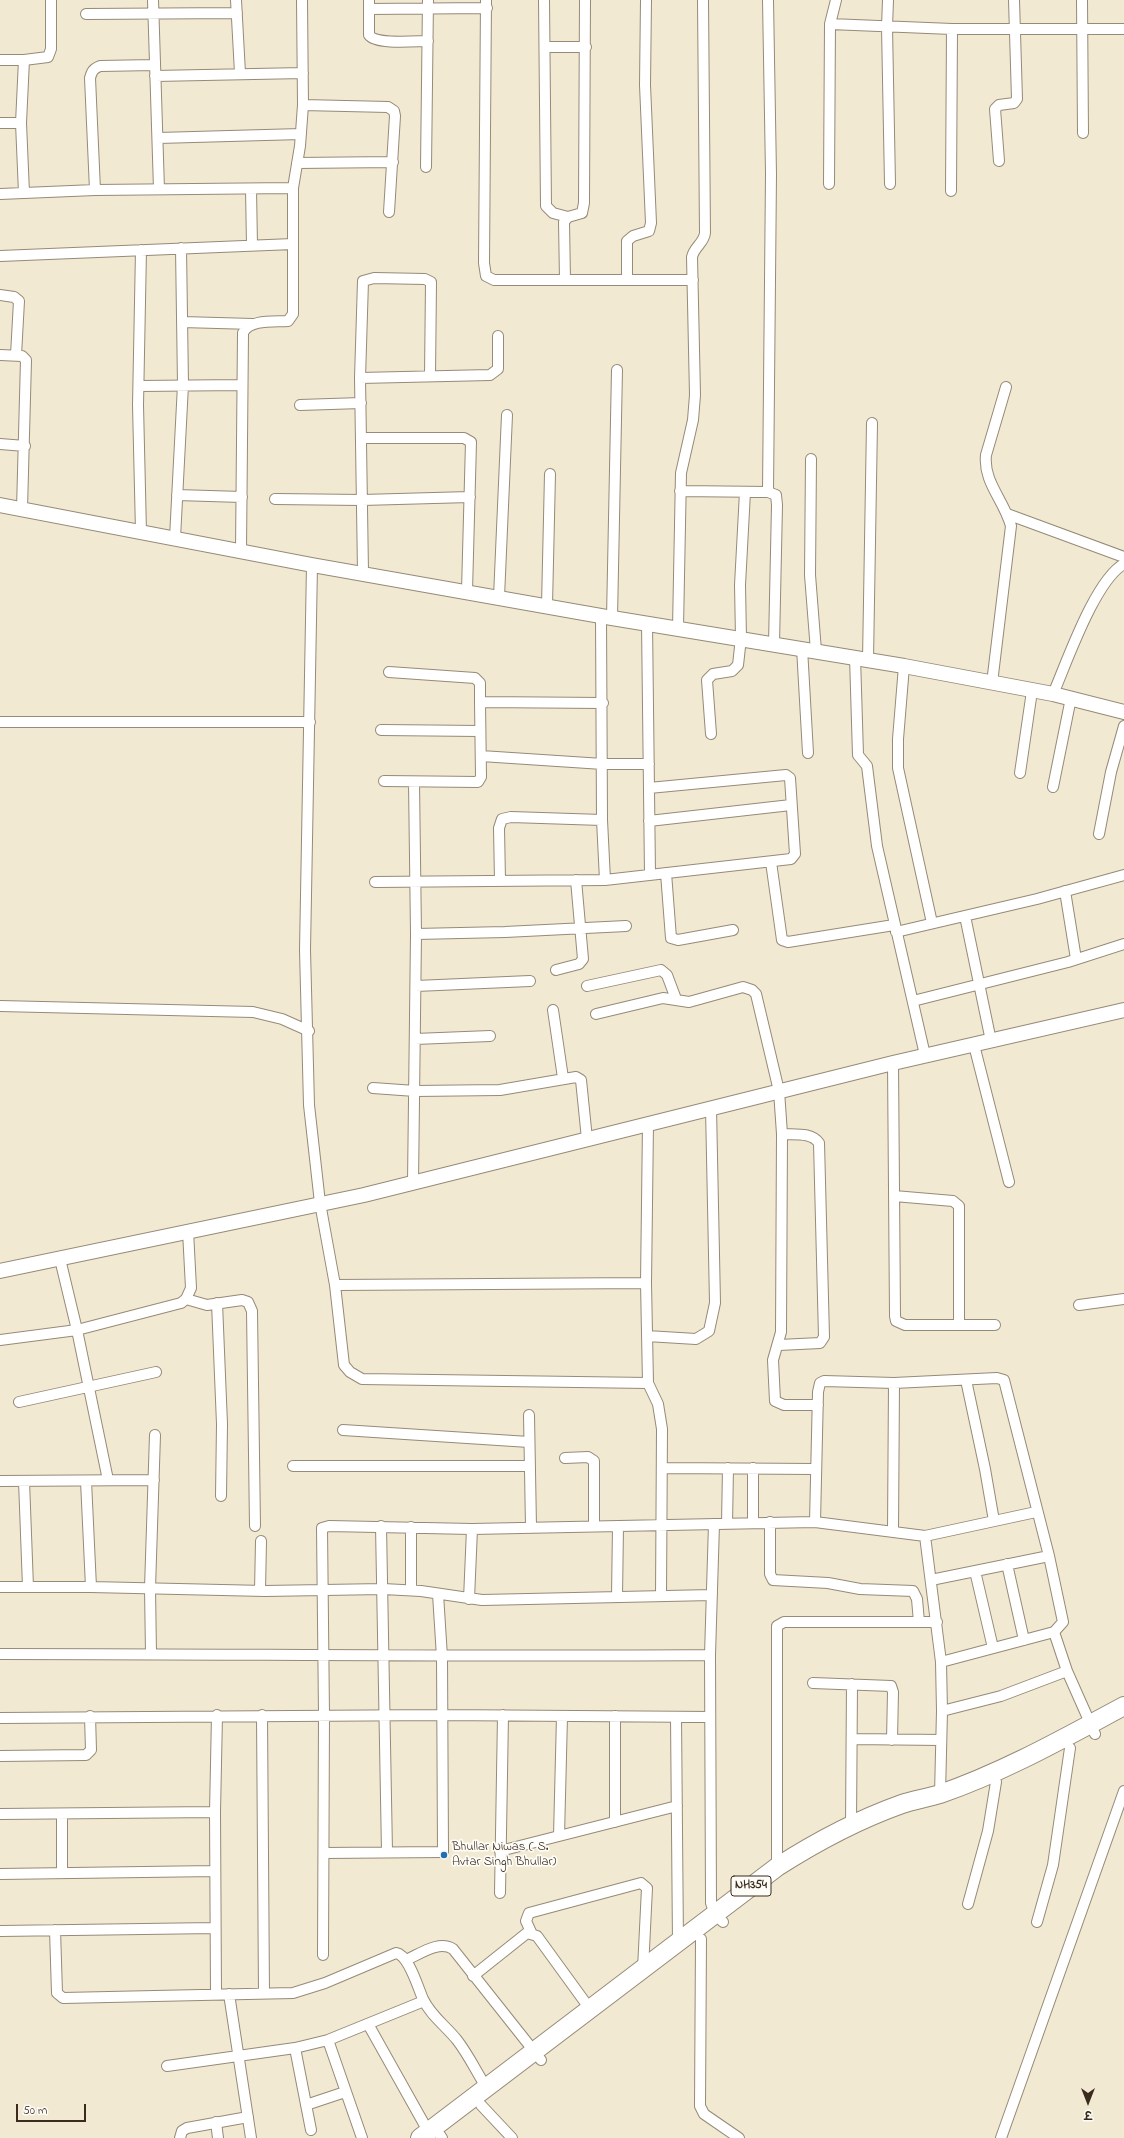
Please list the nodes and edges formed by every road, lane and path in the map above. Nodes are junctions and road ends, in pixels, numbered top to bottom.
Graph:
1 (51, 0) edge
2 (153, 0) edge
3 (236, 0) edge
4 (302, 0) edge
5 (544, 0) edge
6 (585, 0) edge
7 (646, 0) edge
8 (703, 0) edge
9 (768, 0) edge
10 (836, 0) edge
11 (888, 0) edge
12 (1014, 0) edge
13 (1082, 0) edge
14 (428, 4) edge
15 (486, 4) edge
16 (369, 5) edge
17 (153, 13) junction
18 (237, 13) junction
19 (86, 14) dead end
20 (830, 24) junction
21 (887, 27) junction
22 (952, 29) junction
23 (1082, 29) junction
24 (1124, 29) edge
25 (1015, 30) junction
26 (428, 41) junction
27 (545, 47) junction
28 (586, 47) junction
29 (0, 60) edge
30 (24, 60) junction
31 (154, 64) junction
32 (240, 73) junction
33 (304, 73) junction
34 (155, 76) junction
35 (303, 105) junction
36 (0, 123) edge
37 (22, 123) junction
38 (1083, 133) dead end
39 (301, 134) junction
40 (158, 138) junction
41 (999, 161) dead end
42 (392, 162) junction
43 (297, 163) junction
44 (426, 167) dead end
45 (829, 184) dead end
46 (890, 184) dead end
47 (293, 188) junction
48 (159, 189) junction
49 (250, 189) junction
50 (95, 190) junction
51 (951, 191) dead end
52 (24, 193) junction
53 (0, 194) edge
54 (389, 212) dead end
55 (568, 217) junction
56 (293, 244) junction
57 (252, 245) junction
58 (181, 248) junction
59 (141, 250) junction
60 (0, 256) edge
61 (565, 280) junction
62 (627, 280) junction
63 (693, 280) junction
64 (0, 295) edge
65 (182, 322) junction
66 (253, 324) junction
67 (498, 336) dead end
68 (0, 355) edge
69 (16, 355) junction
70 (617, 370) dead end
71 (430, 376) junction
72 (360, 378) junction
73 (183, 384) junction
74 (242, 384) junction
75 (138, 386) junction
76 (1006, 388) dead end
77 (361, 403) junction
78 (300, 405) dead end
79 (507, 415) dead end
80 (872, 423) dead end
81 (362, 438) junction
82 (0, 444) edge
83 (24, 446) junction
84 (811, 459) dead end
85 (550, 474) dead end
86 (680, 491) junction
87 (745, 492) junction
88 (768, 492) junction
89 (177, 495) junction
90 (242, 496) junction
91 (470, 497) junction
92 (274, 499) dead end
93 (362, 500) junction
94 (0, 505) edge
95 (22, 509) junction
96 (1007, 514) junction
97 (142, 532) junction
98 (175, 538) junction
99 (241, 551) junction
100 (1124, 557) edge
101 (1124, 564) edge
102 (312, 565) junction
103 (363, 572) junction
104 (467, 590) junction
105 (499, 597) junction
106 (547, 605) junction
107 (606, 617) junction
108 (647, 623) junction
109 (678, 628) junction
110 (741, 638) junction
111 (774, 644) junction
112 (802, 648) junction
113 (816, 651) junction
114 (861, 659) junction
115 (904, 666) junction
116 (388, 672) dead end
117 (992, 683) junction
118 (1032, 691) junction
119 (1053, 694) junction
120 (1071, 698) junction
121 (480, 702) junction
122 (603, 703) junction
123 (1124, 712) edge
124 (0, 722) edge
125 (310, 722) junction
126 (1124, 726) edge
127 (381, 730) dead end
128 (480, 731) junction
129 (711, 734) dead end
130 (808, 753) dead end
131 (481, 756) junction
132 (603, 764) junction
133 (649, 764) junction
134 (1020, 772) dead end
135 (384, 781) dead end
136 (414, 782) junction
137 (1053, 787) dead end
138 (649, 788) junction
139 (791, 805) junction
140 (602, 820) junction
141 (649, 821) junction
142 (1099, 834) dead end
143 (771, 862) junction
144 (666, 873) junction
145 (650, 874) junction
146 (1124, 875) edge
147 (576, 880) junction
148 (605, 880) junction
149 (415, 881) junction
150 (500, 881) junction
151 (375, 882) dead end
152 (1065, 892) junction
153 (965, 916) junction
154 (932, 923) junction
155 (626, 926) dead end
156 (579, 928) junction
157 (895, 929) junction
158 (733, 930) dead end
159 (416, 934) junction
160 (1124, 944) edge
161 (1076, 960) junction
162 (556, 970) dead end
163 (530, 981) dead end
164 (980, 984) junction
165 (416, 986) junction
166 (587, 986) dead end
167 (676, 999) junction
168 (913, 1001) junction
169 (0, 1006) edge
170 (553, 1010) dead end
171 (1124, 1010) edge
172 (596, 1014) dead end
173 (309, 1031) junction
174 (490, 1036) dead end
175 (416, 1039) junction
176 (991, 1041) junction
177 (974, 1045) junction
178 (925, 1055) junction
179 (892, 1063) junction
180 (563, 1078) junction
181 (373, 1088) dead end
182 (779, 1090) junction
183 (415, 1091) junction
184 (711, 1108) junction
185 (648, 1124) junction
186 (782, 1134) junction
187 (587, 1140) junction
188 (1009, 1182) dead end
189 (414, 1183) junction
190 (894, 1196) junction
191 (320, 1203) junction
192 (188, 1231) junction
193 (60, 1259) junction
194 (0, 1271) edge
195 (646, 1283) junction
196 (335, 1285) junction
197 (186, 1299) junction
198 (1124, 1299) edge
199 (217, 1303) junction
200 (1079, 1305) dead end
201 (959, 1325) junction
202 (994, 1325) dead end
203 (77, 1330) junction
204 (647, 1336) junction
205 (0, 1340) edge
206 (779, 1345) junction
207 (156, 1372) dead end
208 (966, 1380) junction
209 (648, 1383) junction
210 (894, 1383) junction
211 (88, 1388) junction
212 (19, 1402) dead end
213 (818, 1405) junction
214 (528, 1415) dead end
215 (343, 1430) dead end
216 (155, 1436) dead end
217 (529, 1442) junction
218 (565, 1458) dead end
219 (293, 1466) dead end
220 (530, 1466) junction
221 (662, 1468) junction
222 (728, 1468) junction
223 (753, 1468) junction
224 (815, 1469) junction
225 (108, 1480) junction
226 (154, 1480) junction
227 (0, 1481) edge
228 (24, 1481) junction
229 (86, 1481) junction
230 (221, 1496) dead end
231 (1036, 1512) junction
232 (994, 1521) junction
233 (770, 1522) junction
234 (815, 1522) junction
235 (753, 1523) junction
236 (714, 1524) junction
237 (727, 1524) junction
238 (661, 1525) junction
239 (255, 1526) dead end
240 (381, 1526) junction
241 (594, 1526) junction
242 (618, 1526) junction
243 (411, 1527) junction
244 (531, 1527) junction
245 (472, 1529) junction
246 (893, 1531) junction
247 (925, 1536) junction
248 (261, 1541) dead end
249 (1049, 1556) junction
250 (1006, 1564) junction
251 (975, 1571) junction
252 (931, 1580) junction
253 (0, 1587) edge
254 (28, 1587) junction
255 (91, 1587) junction
256 (150, 1588) junction
257 (383, 1589) junction
258 (322, 1590) junction
259 (411, 1590) junction
260 (260, 1591) junction
261 (438, 1594) junction
262 (712, 1595) junction
263 (661, 1596) junction
264 (617, 1597) junction
265 (469, 1599) junction
266 (919, 1622) junction
267 (937, 1622) junction
268 (1054, 1632) junction
269 (1024, 1640) junction
270 (992, 1648) junction
271 (0, 1654) edge
272 (151, 1654) junction
273 (324, 1655) junction
274 (710, 1655) junction
275 (383, 1656) junction
276 (442, 1657) junction
277 (941, 1662) junction
278 (1067, 1671) junction
279 (813, 1683) dead end
280 (852, 1684) junction
281 (1124, 1706) edge
282 (942, 1711) junction
283 (217, 1715) junction
284 (262, 1715) junction
285 (324, 1715) junction
286 (386, 1715) junction
287 (441, 1715) junction
288 (503, 1715) junction
289 (90, 1716) junction
290 (562, 1716) junction
291 (615, 1716) junction
292 (676, 1717) junction
293 (710, 1717) junction
294 (0, 1718) edge
295 (1124, 1719) edge
296 (1093, 1729) junction
297 (852, 1739) junction
298 (892, 1740) junction
299 (941, 1740) junction
300 (1070, 1748) junction
301 (0, 1756) edge
302 (996, 1782) junction
303 (1124, 1792) edge
304 (940, 1794) junction
305 (677, 1806) junction
306 (215, 1812) junction
307 (0, 1814) edge
308 (62, 1814) junction
309 (615, 1822) junction
310 (851, 1825) junction
311 (559, 1836) junction
312 (500, 1851) junction
313 (387, 1852) junction
314 (324, 1853) junction
315 (776, 1866) junction
316 (215, 1871) junction
317 (62, 1873) junction
318 (0, 1874) edge
319 (500, 1893) dead end
320 (968, 1904) dead end
321 (719, 1918) junction
322 (1037, 1922) dead end
323 (215, 1928) junction
324 (55, 1930) junction
325 (0, 1931) edge
326 (531, 1932) junction
327 (701, 1939) junction
328 (678, 1943) junction
329 (323, 1956) dead end
330 (406, 1960) junction
331 (644, 1969) junction
332 (473, 1976) junction
333 (264, 1993) junction
334 (216, 1994) junction
335 (229, 1994) junction
336 (424, 2001) junction
337 (590, 2009) junction
338 (368, 2024) junction
339 (328, 2040) junction
340 (295, 2048) junction
341 (239, 2056) junction
342 (537, 2056) junction
343 (167, 2066) dead end
344 (486, 2087) junction
345 (345, 2092) junction
346 (306, 2105) junction
347 (481, 2105) junction
348 (248, 2118) junction
349 (216, 2122) junction
350 (311, 2130) dead end
351 (433, 2136) edge
352 (180, 2138) edge
353 (218, 2138) edge
354 (251, 2138) edge
355 (362, 2138) edge
356 (512, 2138) edge
357 (739, 2138) edge
358 (1001, 2138) edge

1 - 30 street
2 - 17 street
3 - 18 street
4 - 33 street
5 - 27 street
6 - 28 street
7 - 62 street
8 - 63 street
9 - 88 street
10 - 20 street
11 - 21 street
12 - 25 street
13 - 23 street
14 - 15 street
14 - 16 street
14 - 26 street
15 - 61 street
16 - 26 street
17 - 18 street
17 - 19 street
17 - 31 street
18 - 32 street
20 - 21 street
20 - 45 street
21 - 22 street
21 - 46 street
22 - 25 street
22 - 51 street
23 - 24 street
23 - 25 street
23 - 38 street
25 - 41 street
26 - 44 street
27 - 28 street
27 - 55 street
28 - 55 street
29 - 30 street
30 - 37 street
31 - 34 street
31 - 50 street
32 - 33 street
32 - 34 street
33 - 35 street
34 - 40 street
35 - 39 street
35 - 42 street
36 - 37 street
37 - 52 street
39 - 40 street
39 - 43 street
40 - 48 street
42 - 43 street
42 - 54 street
43 - 47 street
47 - 49 street
47 - 56 street
48 - 49 street
48 - 50 street
49 - 57 street
50 - 52 street
52 - 53 street
55 - 61 street
56 - 57 street
56 - 66 street
57 - 58 street
58 - 59 street
58 - 65 street
59 - 60 street
59 - 75 street
61 - 62 street
62 - 63 street
63 - 86 street
64 - 69 street
65 - 66 street
65 - 73 street
66 - 74 street
67 - 71 street
68 - 69 street
69 - 83 street
70 - 107 street
71 - 72 street
71 - 72 street
72 - 77 street
73 - 74 street
73 - 75 street
73 - 89 street
74 - 90 street
75 - 97 street
76 - 96 street
77 - 78 street
77 - 81 street
79 - 105 street
80 - 114 street
81 - 91 street
81 - 93 street
82 - 83 street
83 - 95 street
84 - 113 street
85 - 106 street
86 - 87 street
86 - 109 street
87 - 88 street
87 - 110 street
88 - 111 street
89 - 90 street
89 - 98 street
90 - 99 street
91 - 93 street
91 - 104 street
92 - 93 street
93 - 103 street
94 - 95 street
95 - 97 street
96 - 100 street
96 - 117 street
97 - 98 street
98 - 99 street
99 - 102 street
101 - 119 street
102 - 103 street
102 - 125 street
103 - 104 street
104 - 105 street
105 - 106 street
106 - 107 street
107 - 108 street
107 - 122 street
108 - 109 street
108 - 133 street
109 - 110 street
110 - 111 street
110 - 129 street
111 - 112 street
112 - 113 street
112 - 130 street
113 - 114 street
114 - 115 street
114 - 157 street
115 - 117 street
115 - 154 street
116 - 121 street
117 - 118 street
118 - 119 street
118 - 134 street
119 - 120 street
120 - 123 street
120 - 137 street
121 - 122 street
121 - 128 street
122 - 132 street
124 - 125 street
125 - 173 street
126 - 142 street
127 - 128 street
128 - 131 street
131 - 132 street
131 - 136 street
132 - 133 street
132 - 140 street
133 - 138 street
135 - 136 street
136 - 149 street
138 - 139 street
138 - 141 street
139 - 141 street
139 - 143 street
140 - 148 street
140 - 150 street
141 - 145 street
143 - 144 street
143 - 157 street
144 - 145 street
144 - 158 street
145 - 148 street
146 - 152 street
147 - 148 street
147 - 150 street
147 - 156 street
149 - 150 street
149 - 151 street
149 - 159 street
152 - 153 street
152 - 161 street
153 - 154 street
153 - 164 street
154 - 157 street
155 - 156 street
156 - 159 street
156 - 162 street
157 - 168 street
159 - 165 street
160 - 161 street
161 - 164 street
163 - 165 street
164 - 168 street
164 - 176 street
165 - 175 street
166 - 167 street
167 - 172 street
167 - 182 street
168 - 178 street
169 - 173 street
170 - 180 street
171 - 176 street
173 - 191 street
174 - 175 street
175 - 183 street
176 - 177 street
177 - 178 street
177 - 188 street
178 - 179 street
179 - 182 street
179 - 190 street
180 - 183 street
180 - 187 street
181 - 183 street
182 - 184 street
182 - 186 street
183 - 189 street
184 - 185 street
184 - 204 street
185 - 187 street
185 - 195 street
186 - 206 street
186 - 206 street
187 - 189 street
189 - 191 street
190 - 201 street
190 - 201 street
191 - 192 street
191 - 196 street
192 - 193 street
192 - 197 street
193 - 194 street
193 - 203 street
195 - 196 street
195 - 204 street
196 - 209 street
197 - 199 street
197 - 203 street
198 - 200 street
199 - 230 street
199 - 239 street
201 - 202 street
203 - 205 street
203 - 211 street
204 - 209 street
206 - 213 street
207 - 211 street
208 - 210 street
208 - 231 street
208 - 232 street
209 - 221 street
210 - 213 street
210 - 246 street
211 - 212 street
211 - 225 street
213 - 224 street
214 - 217 street
215 - 217 street
216 - 226 street
217 - 220 street
218 - 241 street
219 - 220 street
220 - 244 street
221 - 222 street
221 - 238 street
222 - 223 street
222 - 237 street
223 - 224 street
223 - 235 street
224 - 234 street
225 - 226 street
225 - 229 street
226 - 256 street
227 - 228 street
228 - 229 street
228 - 254 street
229 - 255 street
231 - 232 street
231 - 249 street
232 - 247 street
233 - 234 street
233 - 235 street
233 - 266 street
234 - 246 street
235 - 237 street
236 - 237 street
236 - 238 street
236 - 262 street
238 - 242 street
238 - 263 street
240 - 243 street
240 - 257 street
240 - 258 street
241 - 242 street
241 - 244 street
242 - 264 street
243 - 245 street
243 - 259 street
244 - 245 street
245 - 265 street
246 - 247 street
247 - 252 street
248 - 260 street
249 - 250 street
249 - 268 street
250 - 251 street
250 - 269 street
251 - 252 street
251 - 270 street
252 - 267 street
253 - 254 street
254 - 255 street
255 - 256 street
256 - 260 street
256 - 272 street
257 - 258 street
257 - 259 street
257 - 275 street
258 - 260 street
258 - 273 street
259 - 261 street
261 - 265 street
261 - 276 street
262 - 263 street
262 - 274 street
263 - 264 street
264 - 265 street
266 - 267 street
266 - 315 street
267 - 277 street
268 - 269 street
268 - 278 street
269 - 270 street
270 - 277 street
271 - 272 street
272 - 273 street
273 - 275 street
273 - 285 street
274 - 276 street
274 - 293 street
275 - 276 street
275 - 286 street
276 - 287 street
277 - 282 street
278 - 282 street
278 - 296 street
279 - 280 street
280 - 297 street
280 - 298 street
281 - 296 highway, NH354
282 - 299 street
283 - 284 street
283 - 289 street
283 - 306 street
284 - 285 street
284 - 333 street
285 - 286 street
285 - 314 street
286 - 287 street
286 - 313 street
287 - 288 street
287 - 313 street
288 - 290 street
288 - 312 street
289 - 294 street
289 - 301 street
290 - 291 street
290 - 311 street
291 - 292 street
291 - 309 street
292 - 293 street
292 - 305 street
293 - 321 street
295 - 296 highway, NH354
296 - 300 highway, NH354
296 - 304 highway, NH354
297 - 298 street
297 - 310 street
298 - 299 street
299 - 304 street
300 - 302 highway, NH354
300 - 322 street
302 - 320 street
302 - 321 highway, NH354
303 - 358 street
304 - 310 highway, NH354
305 - 309 street
305 - 328 street
306 - 308 street
306 - 316 street
307 - 308 street
308 - 317 street
309 - 311 street
310 - 315 highway, NH354
311 - 312 street
312 - 319 street
313 - 314 street
314 - 329 street
315 - 321 highway, NH354
316 - 317 street
316 - 323 street
317 - 318 street
321 - 327 highway, NH354
321 - 328 highway, NH354
323 - 324 street
323 - 334 street
324 - 325 street
324 - 334 street
326 - 331 street
326 - 332 street
326 - 337 street
327 - 342 highway, NH354
327 - 357 street
328 - 331 highway, NH354
330 - 332 street
330 - 333 street
330 - 336 street
331 - 337 highway, NH354
332 - 342 street
333 - 335 street
334 - 335 street
335 - 341 street
336 - 338 street
336 - 344 street
337 - 342 highway, NH354
338 - 339 street
338 - 351 street
339 - 340 street
339 - 345 street
340 - 341 street
340 - 346 street
341 - 343 street
341 - 348 street
342 - 344 highway, NH354
342 - 347 highway, NH354
344 - 351 highway, NH354
345 - 346 street
345 - 355 street
346 - 350 street
347 - 351 highway, NH354
347 - 356 street
348 - 349 street
348 - 354 street
349 - 352 street
349 - 353 street

